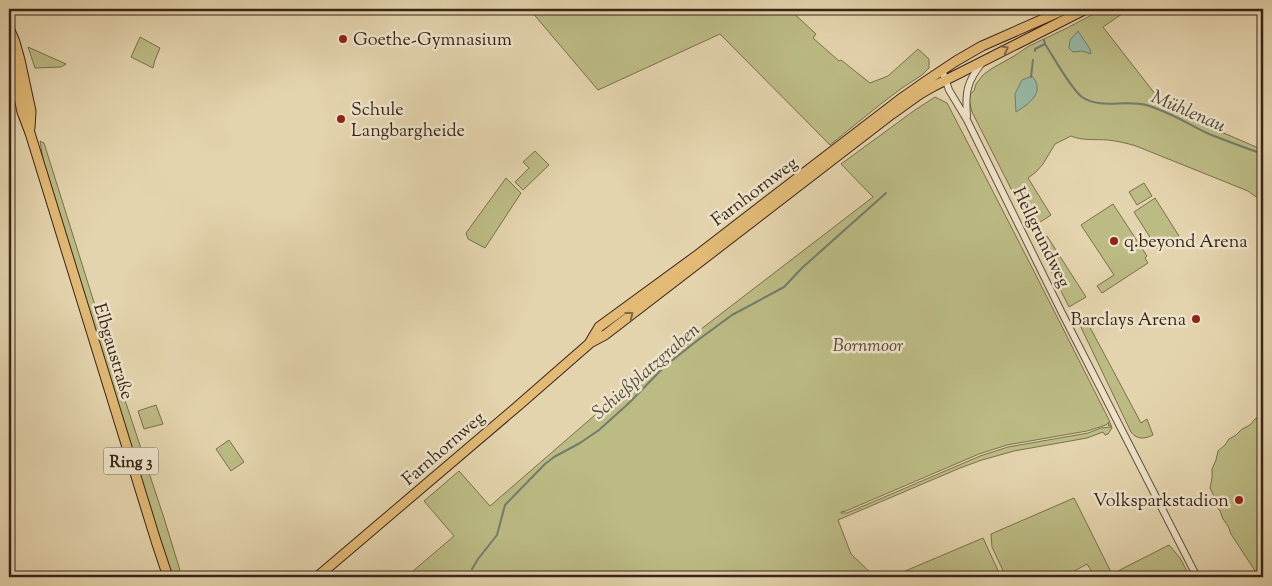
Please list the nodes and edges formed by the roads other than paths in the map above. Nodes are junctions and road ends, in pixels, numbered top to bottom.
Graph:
1 (1066, 9) edge
2 (1086, 9) edge
3 (9, 28) edge
4 (9, 48) edge
5 (986, 59) junction
6 (942, 70) junction
7 (946, 80) junction
8 (967, 120) junction
9 (30, 133) junction
10 (590, 343) junction
11 (168, 577) edge
12 (317, 577) edge
13 (1196, 577) edge

1 - 6 main road, Farnhornweg
5 -> 2 main road, Farnhornweg
3 - 9 main road, Elbgaustraße / Ring 3
4 - 9 main road, Elbgaustraße / Ring 3
5 - 7 main road, Farnhornweg
5 - 8 street
6 - 7 street, Hellgrundweg
6 - 10 main road, Farnhornweg
7 - 8 street, Hellgrundweg
10 -> 7 main road, Farnhornweg
8 - 13 street, Hellgrundweg
9 - 11 main road, Elbgaustraße / Ring 3
10 - 12 main road, Farnhornweg

